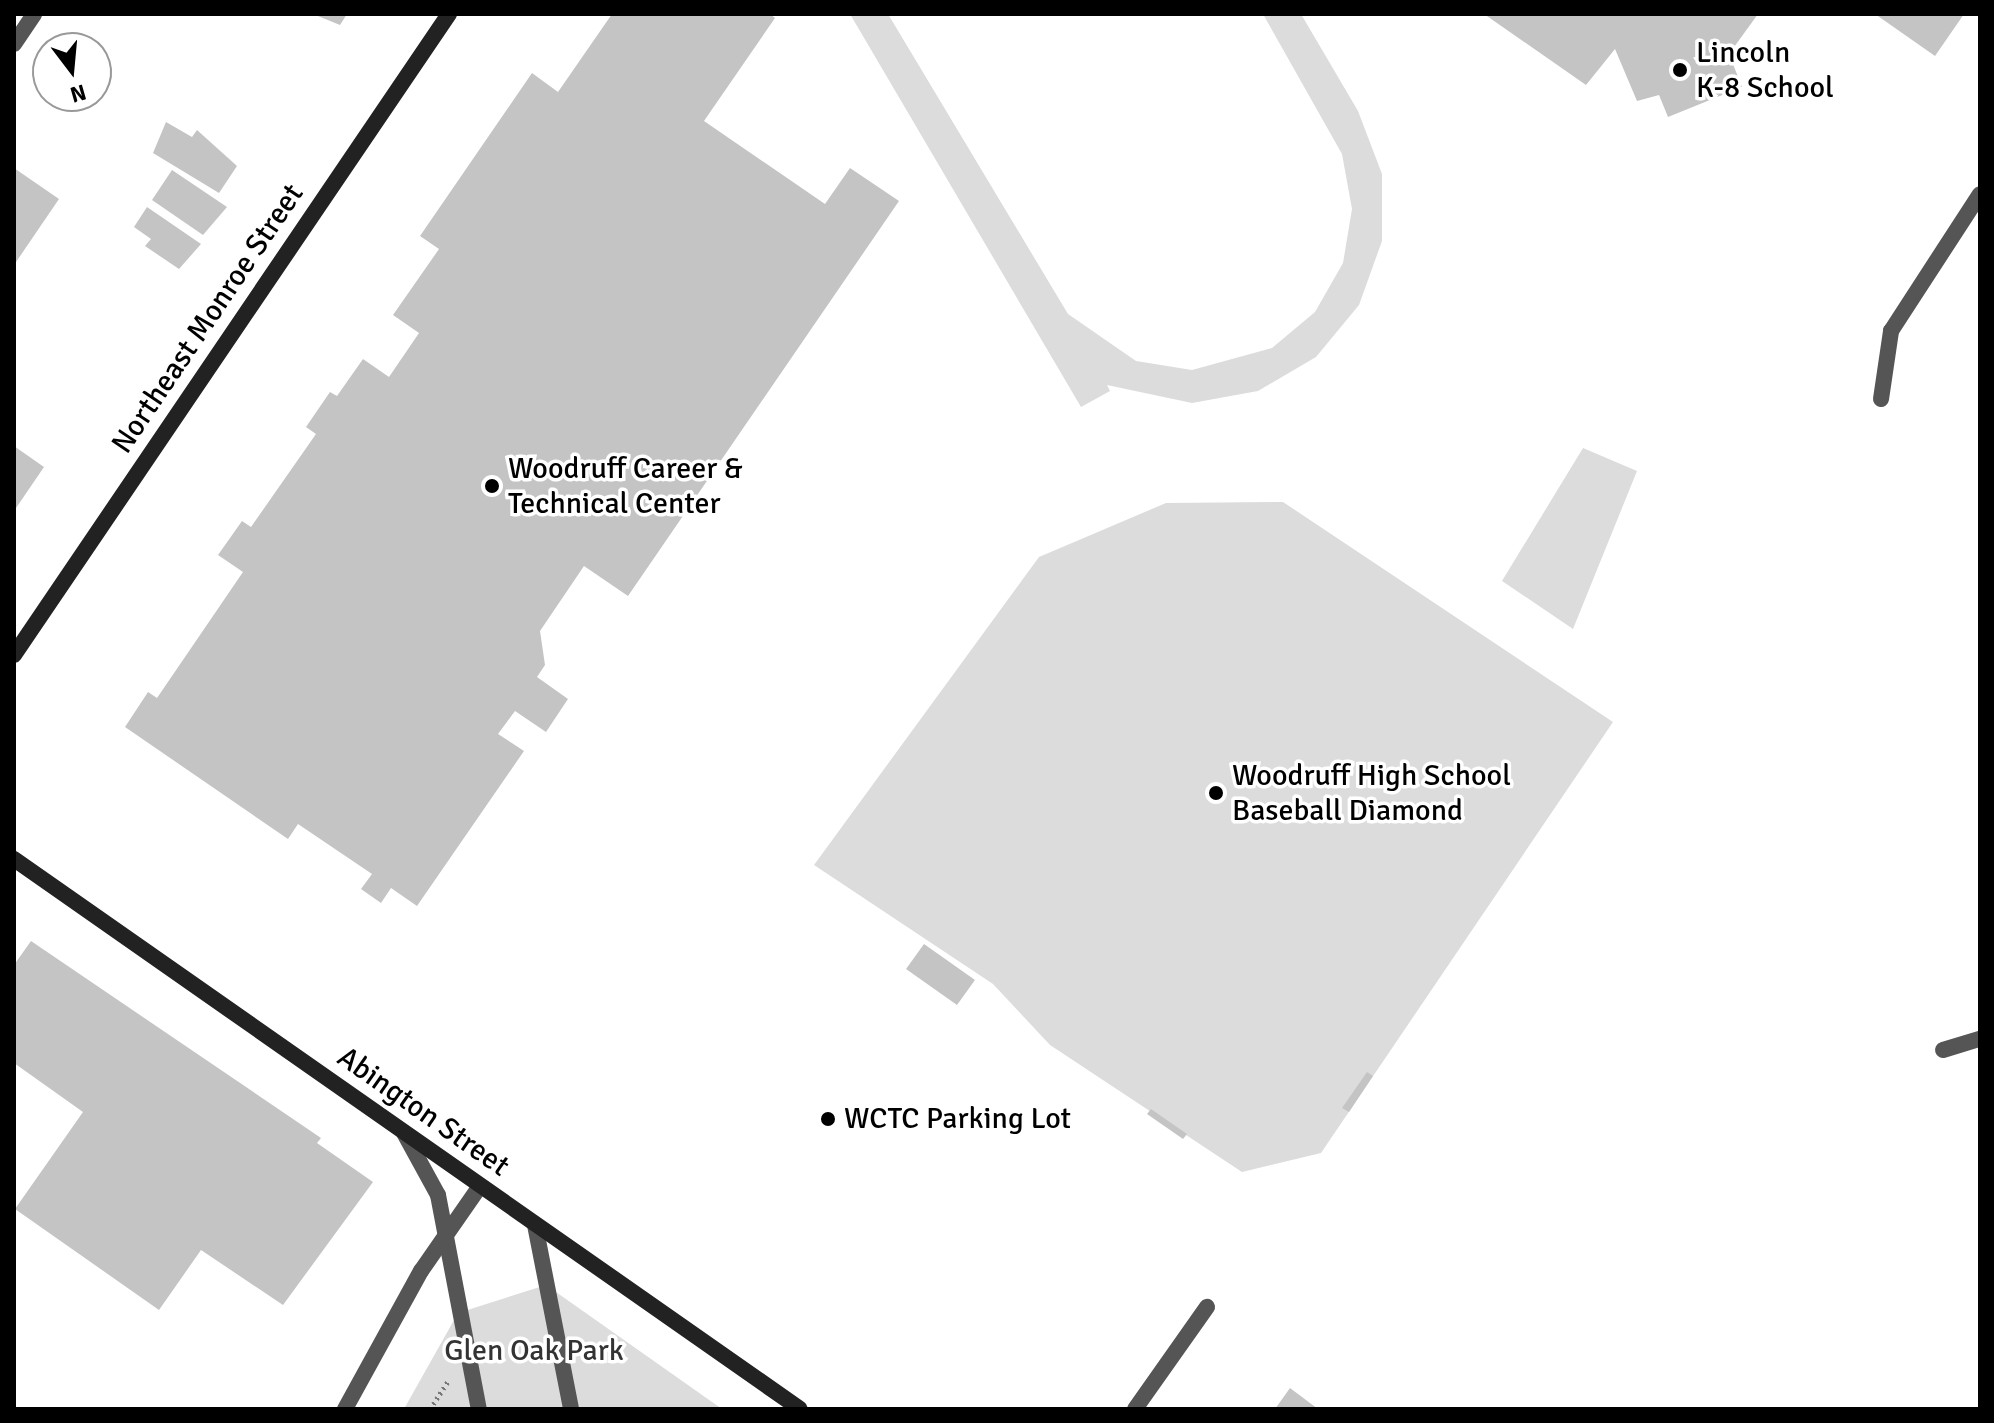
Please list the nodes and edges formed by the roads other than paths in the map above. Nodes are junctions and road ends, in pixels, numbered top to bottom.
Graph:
1 (34, 14) edge
2 (449, 14) edge
3 (14, 44) edge
4 (1980, 194) edge
5 (1881, 399) dead end
6 (14, 655) edge
7 (14, 859) edge
8 (1980, 1039) edge
9 (1943, 1050) dead end
10 (404, 1133) junction
11 (480, 1186) junction
12 (535, 1225) junction
13 (447, 1238) junction
14 (1207, 1307) dead end
15 (345, 1409) edge
16 (479, 1409) edge
17 (571, 1409) edge
18 (800, 1409) edge
19 (1135, 1409) edge

1 - 3 street
2 - 6 street, Northeast Monroe Street
4 - 5 street
7 - 10 street, Abington Street
8 - 9 street
10 - 11 street, Abington Street
10 - 13 street
11 - 12 street, Abington Street
11 - 13 street
12 - 17 street
12 - 18 street, Abington Street
13 - 15 street
13 - 16 street
14 - 19 street

